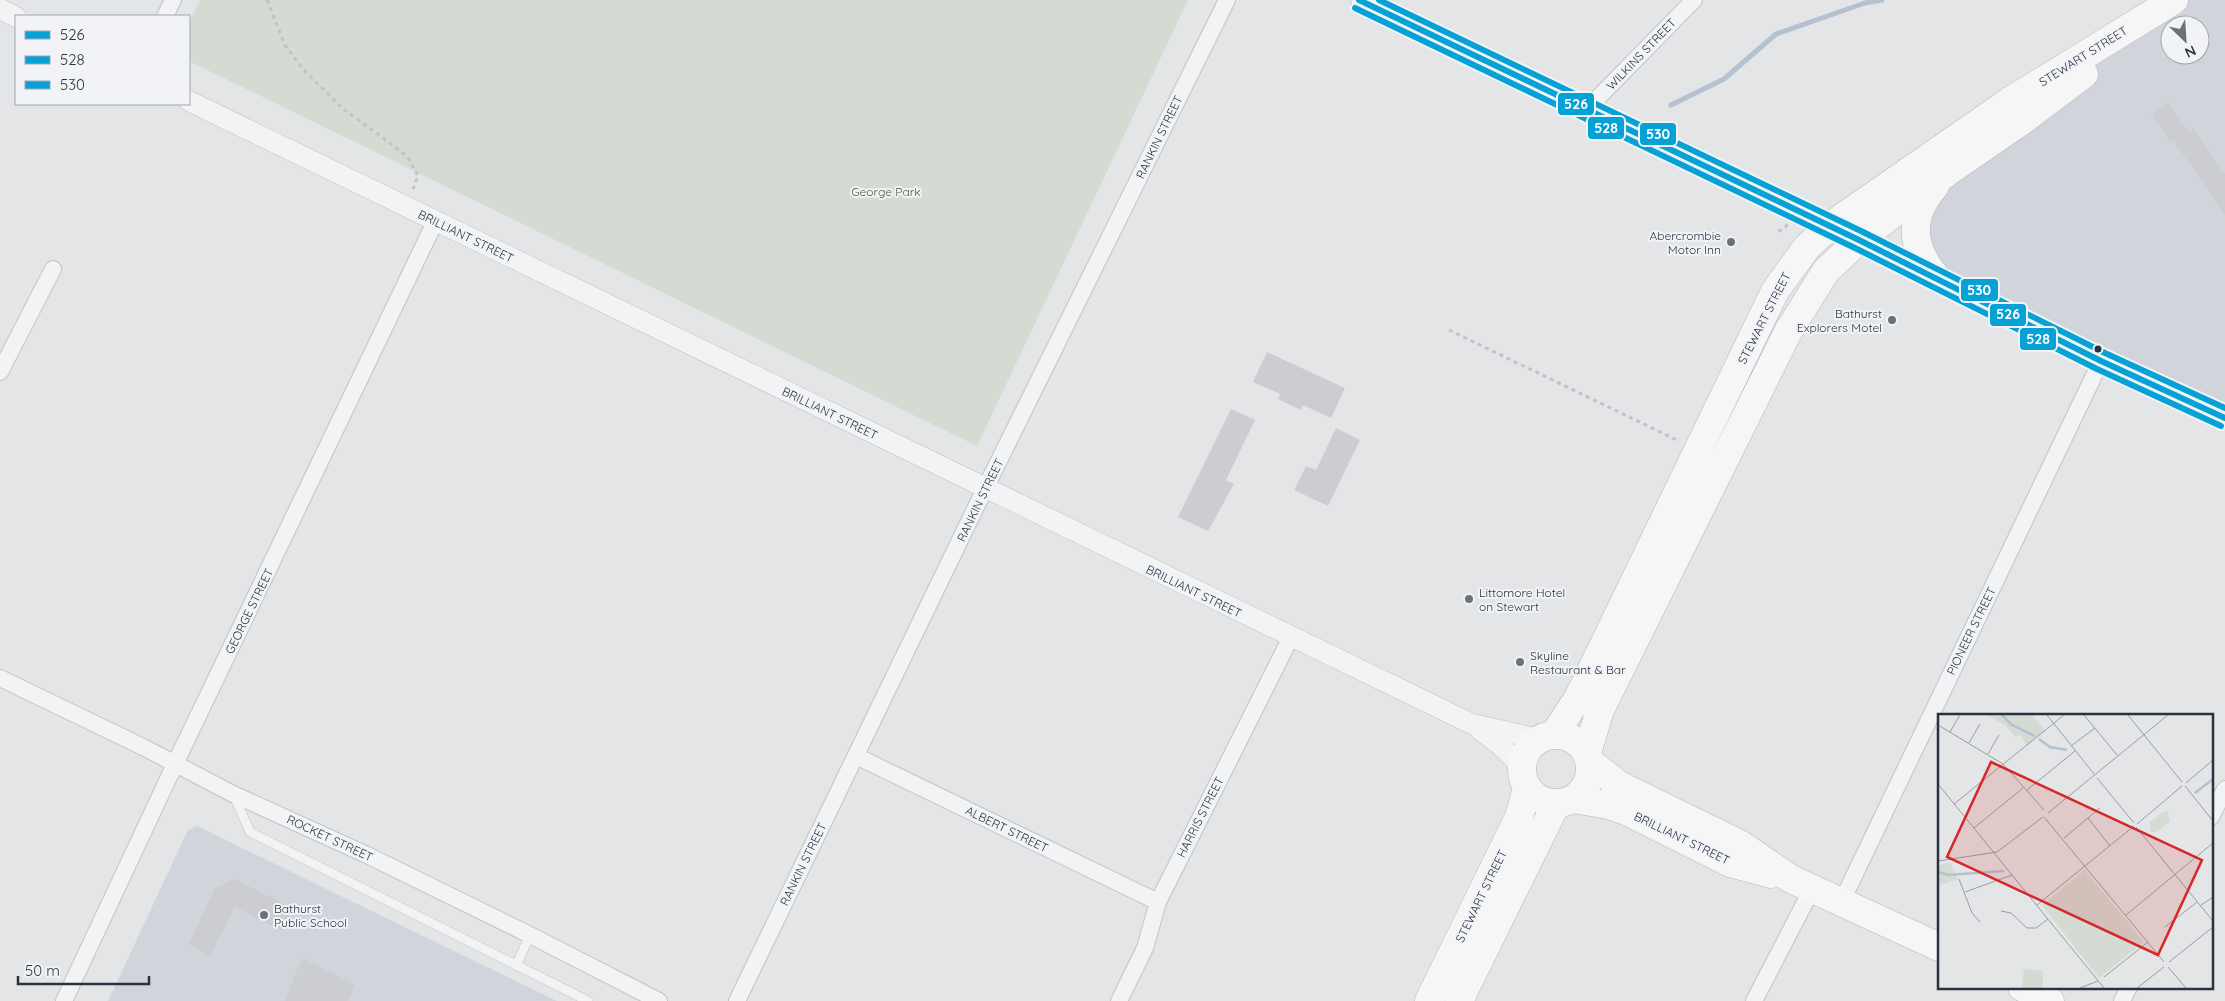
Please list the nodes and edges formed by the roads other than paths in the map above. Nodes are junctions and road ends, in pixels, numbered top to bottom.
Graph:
1 (173, 0) edge
2 (1227, 0) edge
3 (1359, 0) edge
4 (1694, 0) edge
5 (2174, 0) edge
6 (2183, 0) edge
7 (0, 9) edge
8 (166, 15) edge
9 (15, 16) edge
10 (190, 102) edge
11 (1588, 109) junction
12 (1949, 170) junction
13 (435, 222) junction
14 (1830, 226) junction
15 (1859, 240) junction
16 (53, 268) dead end
17 (1937, 278) junction
18 (2101, 361) junction
19 (0, 372) edge
20 (2225, 418) edge
21 (986, 489) junction
22 (1291, 637) junction
23 (0, 678) edge
24 (1472, 724) junction
25 (1547, 737) junction
26 (856, 756) junction
27 (1588, 758) junction
28 (175, 764) junction
29 (1524, 778) junction
30 (2225, 789) edge
31 (233, 794) junction
32 (1564, 801) junction
33 (2212, 815) edge
34 (1801, 884) junction
35 (1842, 901) junction
36 (1158, 902) junction
37 (530, 935) junction
38 (1938, 947) edge
39 (516, 966) junction
40 (2024, 988) edge
41 (2128, 988) edge
42 (654, 1000) edge
43 (64, 1001) edge
44 (588, 1001) edge
45 (737, 1001) edge
46 (1119, 1001) edge
47 (1430, 1001) edge
48 (1459, 1001) edge
49 (1754, 1001) edge
50 (2050, 1001) edge
51 (2122, 1001) edge

1 - 8 street
2 - 21 street, RANKIN STREET
3 - 11 street
4 - 11 street, WILKINS STREET
5 - 14 highway, STEWART STREET
6 - 12 highway, STEWART STREET
7 - 9 street
10 - 13 street, BRILLIANT STREET
11 - 14 street
12 - 15 highway, STEWART STREET
12 - 17 highway
13 - 21 street, BRILLIANT STREET
13 - 28 street, GEORGE STREET
14 - 15 street
14 - 25 highway, STEWART STREET
15 - 17 street
15 - 27 highway, STEWART STREET
16 - 19 street
17 - 18 street
18 - 20 street
18 - 35 street, PIONEER STREET
21 - 22 street, BRILLIANT STREET
21 - 26 street, RANKIN STREET
22 - 24 street, BRILLIANT STREET
22 - 36 street, HARRIS STREET
23 - 28 street, ROCKET STREET
24 - 25 street, BRILLIANT STREET
24 - 29 street, BRILLIANT STREET
25 - 27 highway
25 - 29 highway
26 - 36 street, ALBERT STREET
26 - 45 street, RANKIN STREET
27 - 32 highway
27 - 34 highway, BRILLIANT STREET
28 - 31 street, ROCKET STREET
28 - 43 street, GEORGE STREET
29 - 32 highway
29 - 47 highway, STEWART STREET
30 - 33 street
31 - 37 street, ROCKET STREET
31 - 39 lane
32 - 34 highway, BRILLIANT STREET
32 - 48 highway
34 - 35 highway, BRILLIANT STREET
34 - 49 street
35 - 38 highway, BRILLIANT STREET
36 - 46 street, HARRIS STREET
37 - 39 lane
37 - 42 street, ROCKET STREET
39 - 44 lane
40 - 50 highway
41 - 51 street

